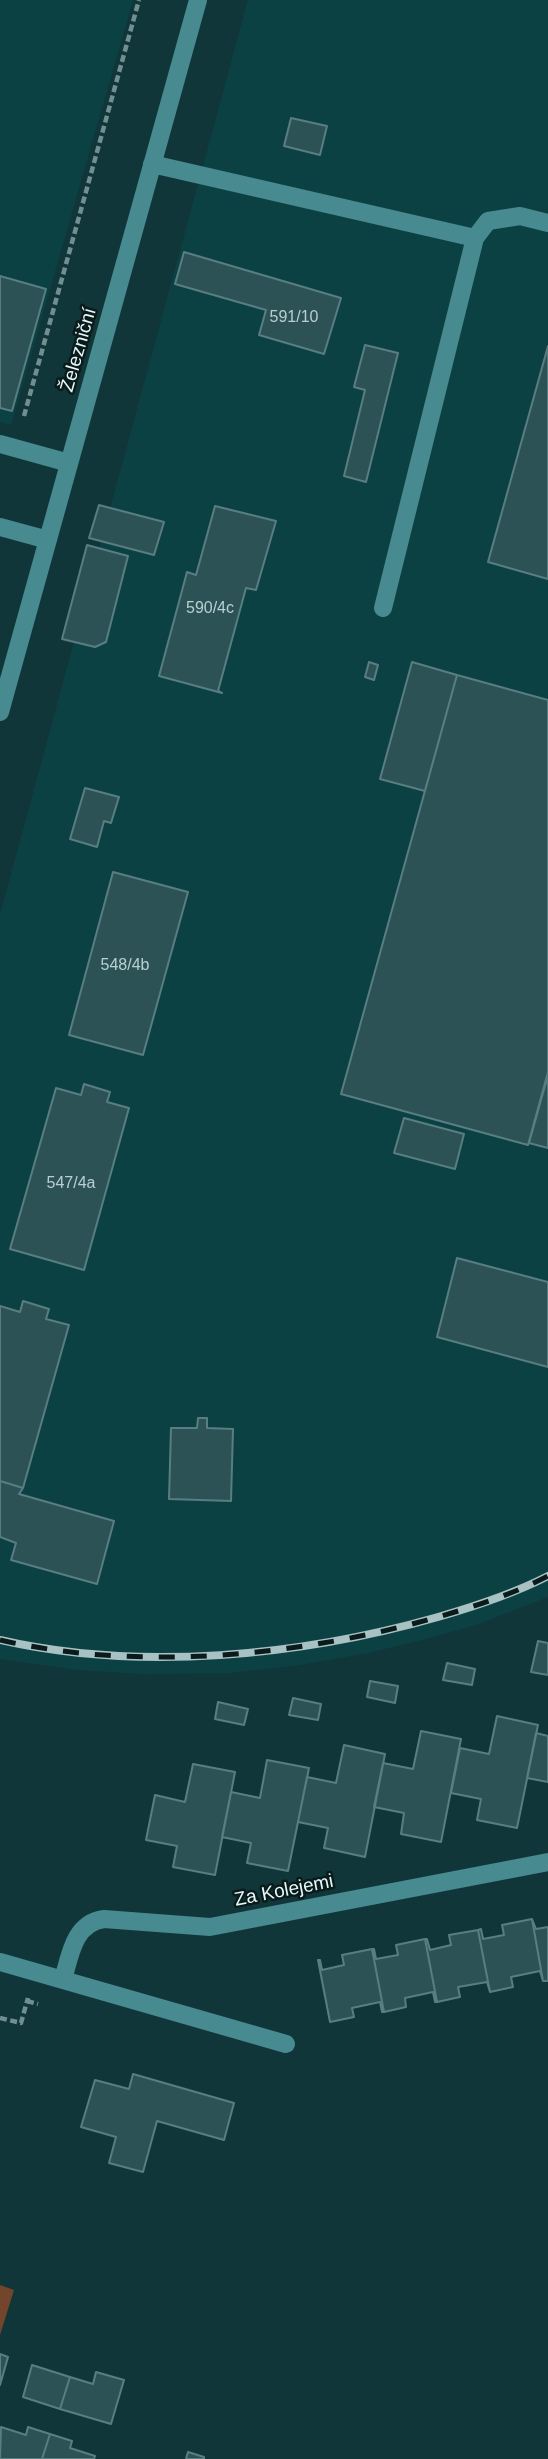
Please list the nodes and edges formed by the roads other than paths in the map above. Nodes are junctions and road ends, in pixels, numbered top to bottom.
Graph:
1 (198, 0) edge
2 (152, 164) junction
3 (548, 223) edge
4 (475, 238) junction
5 (0, 444) edge
6 (69, 463) junction
7 (0, 527) edge
8 (48, 540) junction
9 (383, 608) dead end
10 (0, 712) edge
11 (548, 1862) edge
12 (0, 1962) edge
13 (63, 1980) junction
14 (286, 2044) dead end

1 - 2 street, Železniční
2 - 4 street
2 - 6 street, Železniční
3 - 4 street
4 - 9 street
5 - 6 street
6 - 8 street, Železniční
7 - 8 street
8 - 10 street, Železniční
11 - 13 street, Za Kolejemi
12 - 13 street
13 - 14 street

